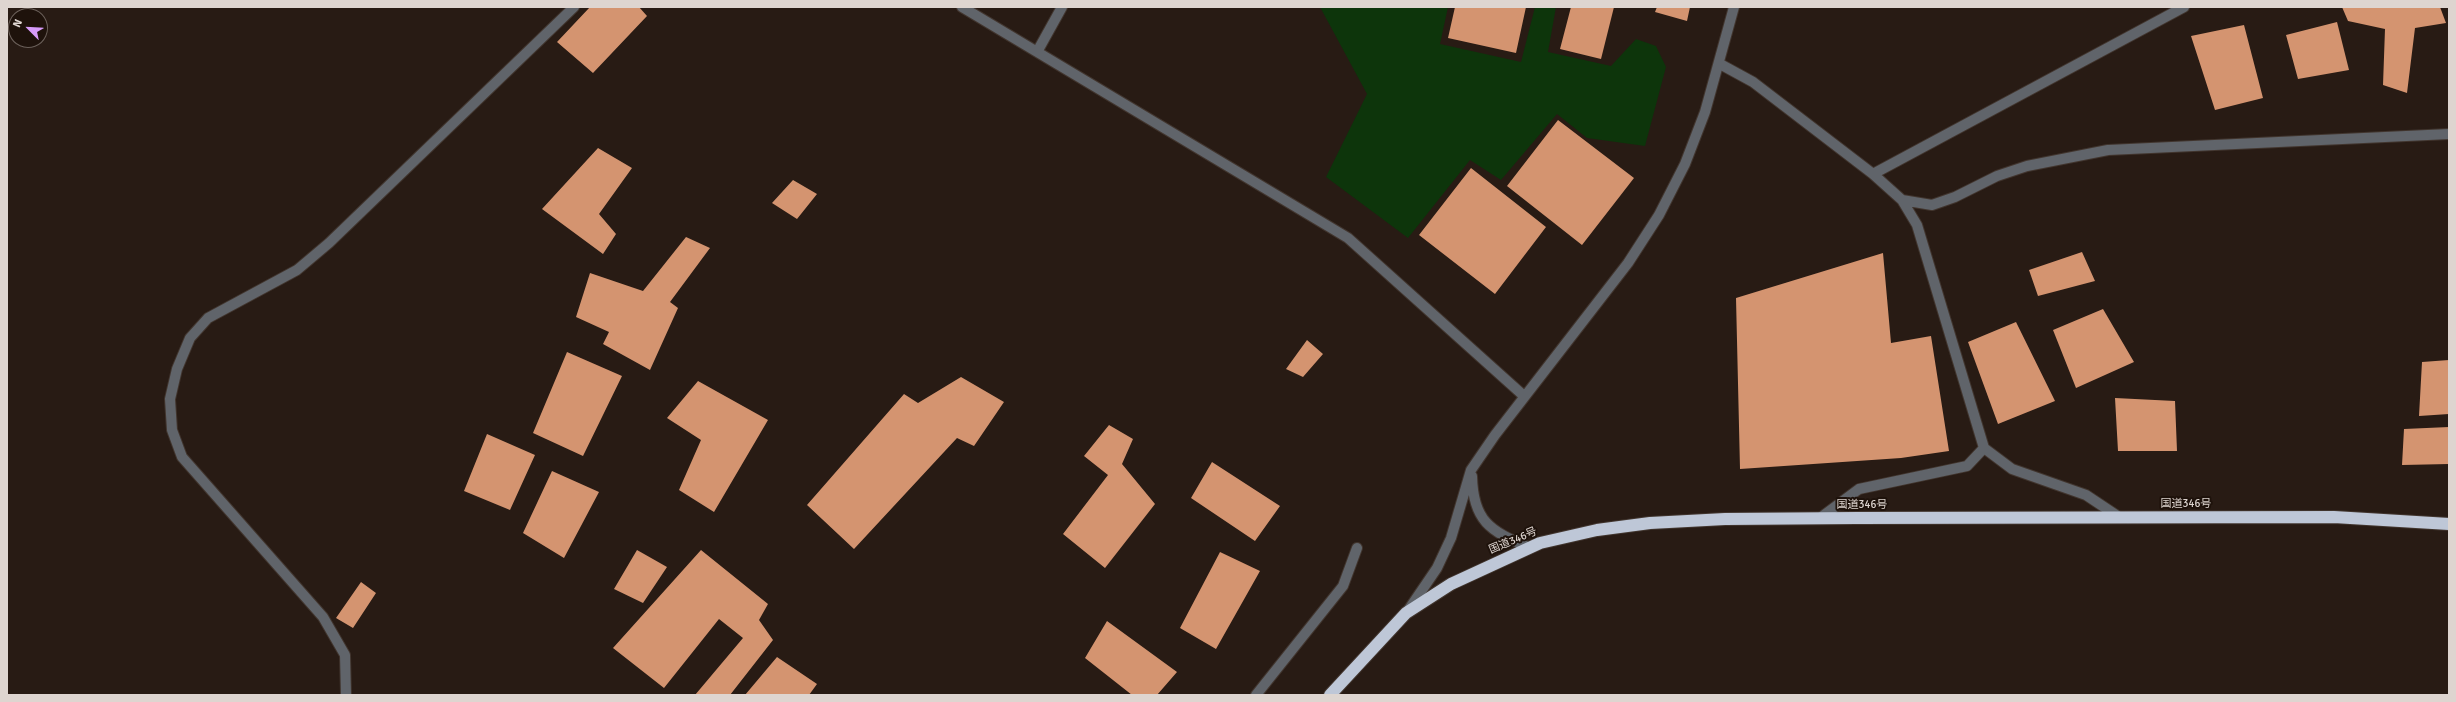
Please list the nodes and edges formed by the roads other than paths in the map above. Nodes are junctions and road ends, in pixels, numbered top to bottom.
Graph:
1 (574, 7) edge
2 (962, 7) edge
3 (1062, 7) edge
4 (1734, 7) edge
5 (2184, 7) edge
6 (1037, 52) junction
7 (1720, 64) junction
8 (2449, 134) edge
9 (1874, 174) junction
10 (1902, 200) junction
11 (1524, 396) junction
12 (1984, 448) junction
13 (1471, 470) junction
14 (2119, 517) junction
15 (1820, 518) junction
16 (2449, 524) edge
17 (1356, 548) dead end
18 (1528, 548) junction
19 (1406, 613) junction
20 (346, 695) edge
21 (1256, 695) edge
22 (1330, 695) edge

1 - 20 street
2 - 6 street
3 - 6 street
4 - 7 street
5 - 9 street
6 - 11 street
7 - 9 street
7 - 11 street
8 - 10 street
9 - 10 street
10 - 12 street
11 - 13 street
12 - 14 street
12 - 15 street
13 - 18 street
13 - 19 street
14 - 15 highway, 国道346号
14 - 16 highway, 国道346号
15 - 18 highway, 国道346号
17 - 21 street
18 - 19 highway, 国道346号
19 - 22 highway, 国道346号

